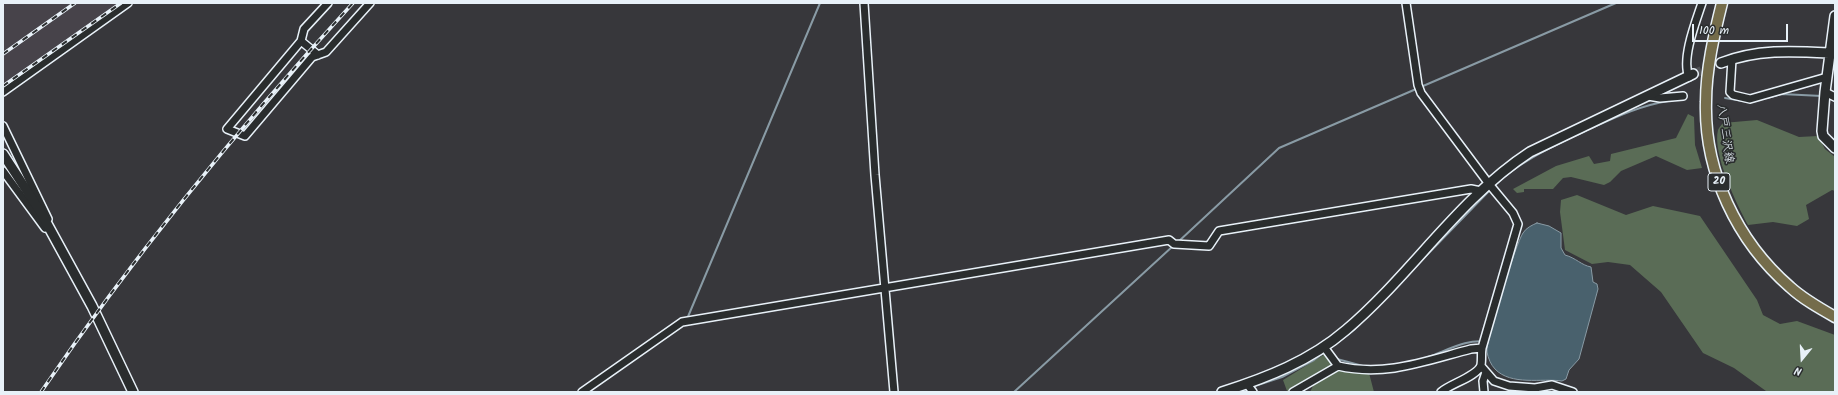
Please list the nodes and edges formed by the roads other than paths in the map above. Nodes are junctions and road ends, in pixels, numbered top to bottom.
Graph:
1 (128, 3) edge
2 (328, 3) edge
3 (370, 3) edge
4 (864, 3) edge
5 (1406, 3) edge
6 (1702, 3) edge
7 (1722, 3) edge
8 (1835, 16) edge
9 (302, 41) junction
10 (318, 54) junction
11 (1830, 54) junction
12 (1732, 58) junction
13 (1721, 62) tunnel mouth
14 (1691, 75) joint
15 (1827, 76) junction
16 (3, 92) edge
17 (1825, 92) junction
18 (1648, 96) junction
19 (1683, 96) dead end
20 (1835, 97) edge
21 (3, 126) edge
22 (1835, 148) edge
23 (3, 154) edge
24 (3, 171) edge
25 (1489, 184) junction
26 (1481, 191) junction
27 (61, 249) junction
28 (885, 286) junction
29 (1835, 317) edge
30 (1324, 347) junction
31 (1482, 348) junction
32 (1338, 366) junction
33 (1481, 366) junction
34 (1486, 372) junction
35 (1247, 384) junction
36 (133, 392) edge
37 (582, 392) edge
38 (894, 392) edge
39 (1222, 392) edge
40 (1253, 392) edge
41 (1293, 392) edge
42 (1441, 392) edge
43 (1484, 392) edge
44 (1573, 392) edge

1 - 16 street
2 - 9 street
3 - 10 street
4 - 28 street
5 - 25 street
6 - 14 street
7 - 29 main road, 八戸三沢線 / 20
8 - 11 street
9 - 10 street
9 - 10 street
11 - 12 street
11 - 15 street
12 - 13 street
12 - 15 street
14 - 18 street
15 - 17 street
17 - 20 street
17 - 22 street
18 - 19 street
18 - 25 street
21 - 27 street
23 - 27 street
24 - 27 street
25 - 26 street
25 - 31 street
26 - 28 street
26 - 30 street
27 - 36 street
28 - 37 street
28 - 38 street
30 - 32 street
30 - 35 street
31 - 32 street
31 - 33 street
32 - 41 street
33 - 34 street
33 - 42 street
34 - 43 street
34 - 44 street
35 - 39 street
35 - 40 street

